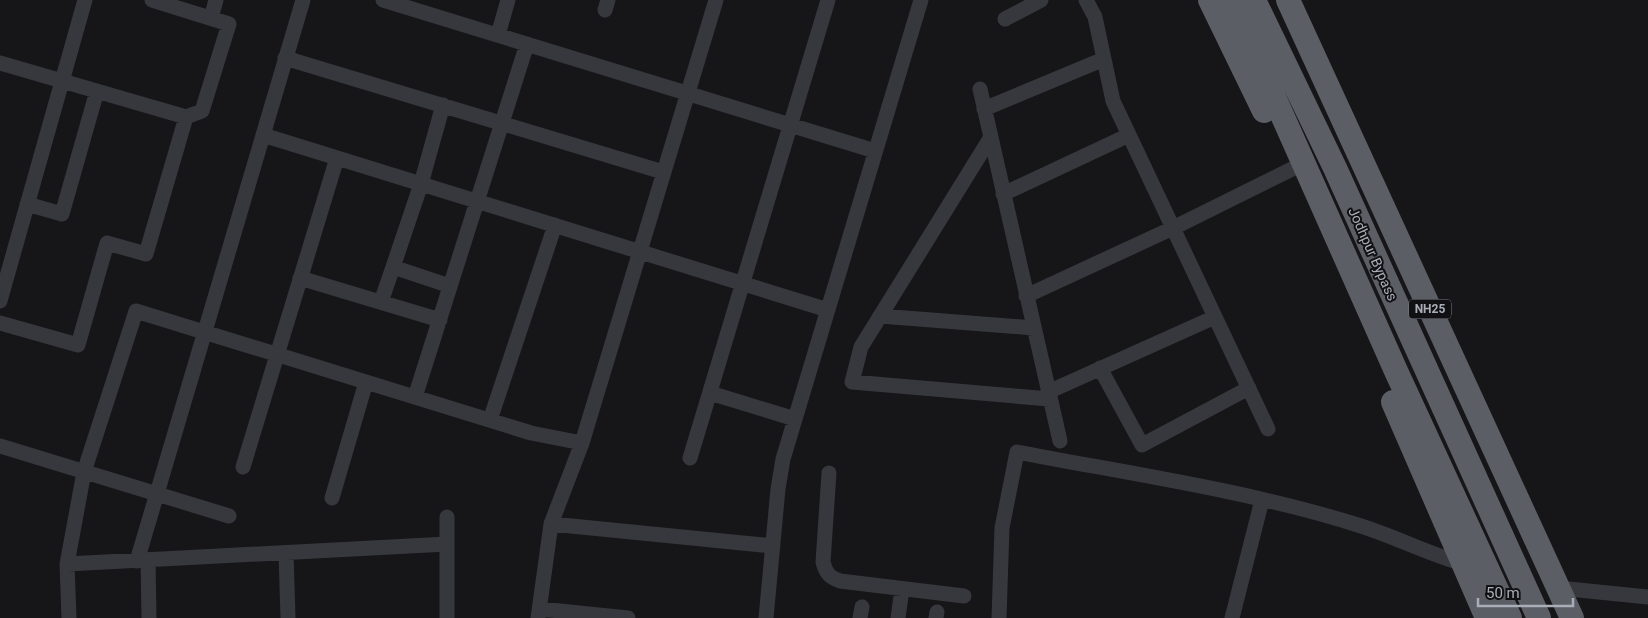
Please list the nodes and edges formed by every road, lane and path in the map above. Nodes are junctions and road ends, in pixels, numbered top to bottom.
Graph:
1 (85, 0) edge
2 (152, 0) edge
3 (216, 0) edge
4 (302, 0) edge
5 (383, 0) edge
6 (508, 0) edge
7 (716, 0) edge
8 (828, 0) edge
9 (921, 0) edge
10 (1041, 0) edge
11 (1086, 0) edge
12 (1210, 0) edge
13 (1231, 0) edge
14 (1254, 0) edge
15 (1288, 0) edge
16 (211, 18) junction
17 (1004, 19) dead end
18 (498, 35) junction
19 (528, 44) junction
20 (285, 58) junction
21 (1104, 59) junction
22 (0, 63) edge
23 (62, 81) junction
24 (980, 89) dead end
25 (97, 91) junction
26 (688, 93) junction
27 (443, 105) junction
28 (984, 109) junction
29 (186, 117) junction
30 (502, 123) junction
31 (790, 125) junction
32 (263, 135) junction
33 (1129, 135) junction
34 (991, 137) junction
35 (875, 151) junction
36 (337, 158) junction
37 (1292, 169) junction
38 (663, 172) junction
39 (421, 184) junction
40 (1003, 194) junction
41 (477, 201) junction
42 (28, 204) junction
43 (555, 225) junction
44 (1173, 228) junction
45 (639, 251) junction
46 (392, 267) junction
47 (300, 278) junction
48 (743, 283) junction
49 (450, 286) junction
50 (1026, 296) junction
51 (0, 301) edge
52 (381, 302) junction
53 (828, 310) junction
54 (880, 316) junction
55 (1215, 317) junction
56 (440, 320) junction
57 (0, 323) edge
58 (1034, 328) junction
59 (205, 332) junction
60 (277, 354) junction
61 (1100, 368) junction
62 (366, 382) junction
63 (1248, 388) junction
64 (710, 393) junction
65 (1049, 396) junction
66 (415, 397) junction
67 (795, 419) junction
68 (490, 420) junction
69 (1268, 429) dead end
70 (1060, 442) dead end
71 (582, 443) junction
72 (0, 446) edge
73 (690, 458) dead end
74 (243, 467) dead end
75 (84, 472) junction
76 (829, 473) dead end
77 (157, 494) junction
78 (332, 498) dead end
79 (1262, 500) junction
80 (229, 516) dead end
81 (447, 517) dead end
82 (551, 524) junction
83 (447, 544) junction
84 (773, 546) junction
85 (286, 553) junction
86 (142, 560) junction
87 (67, 564) junction
88 (1464, 564) junction
89 (1559, 588) junction
90 (902, 589) junction
91 (964, 596) dead end
92 (1648, 597) edge
93 (539, 614) edge
94 (69, 618) edge
95 (149, 618) edge
96 (288, 618) edge
97 (447, 618) edge
98 (628, 618) edge
99 (766, 618) edge
100 (898, 618) edge
101 (999, 618) edge
102 (1232, 618) edge
103 (1487, 618) edge
104 (1510, 618) edge
105 (1539, 618) edge
106 (1572, 618) edge

1 - 23 street
2 - 16 street
3 - 16 street
4 - 20 street
5 - 18 street
6 - 18 street
7 - 26 street
8 - 31 street
9 - 35 street
10 - 17 street
11 - 21 street
12 - 37 highway
13 - 104 highway, Jodhpur Bypass
14 - 105 highway, Jodhpur Bypass / NH25
15 - 89 highway, NH25
16 - 29 street
18 - 19 street
19 - 26 street
19 - 30 street
20 - 27 street
20 - 32 street
21 - 28 street
21 - 33 street
22 - 23 street
23 - 25 street
23 - 42 street
24 - 28 street
25 - 29 street
25 - 42 street
26 - 31 street
26 - 38 street
27 - 30 street
27 - 39 street
28 - 34 street
29 - 57 street
30 - 38 street
30 - 41 street
31 - 35 street
31 - 48 street
32 - 36 street
32 - 59 street
33 - 40 street
33 - 44 street
34 - 40 street
34 - 54 street
35 - 53 street
36 - 39 street
36 - 47 street
37 - 44 street
37 - 88 highway
38 - 45 street
39 - 41 street
39 - 46 street
40 - 50 street
41 - 43 street
41 - 49 street
42 - 51 street
43 - 45 street
43 - 68 street
44 - 50 street
44 - 55 street
45 - 48 street
45 - 71 street
46 - 49 street
46 - 52 street
47 - 52 street
47 - 60 street
48 - 53 street
48 - 64 street
49 - 56 street
50 - 58 street
52 - 56 street
53 - 67 street
54 - 58 street
54 - 65 street
55 - 61 street
55 - 63 street
56 - 66 street
58 - 65 street
59 - 60 street
59 - 75 street
59 - 77 street
60 - 62 street
60 - 74 street
61 - 63 street
61 - 65 street
62 - 66 street
62 - 78 street
63 - 69 street
64 - 67 street
64 - 73 street
65 - 70 street
66 - 68 street
67 - 84 street
68 - 71 street
71 - 82 street
72 - 75 street
75 - 77 street
75 - 87 street
76 - 90 street
77 - 80 street
77 - 86 street
79 - 88 street
79 - 101 street
79 - 102 street
81 - 83 street
82 - 84 street
82 - 93 street
83 - 85 street
83 - 97 street
84 - 99 street
85 - 86 street
85 - 96 street
86 - 87 street
86 - 95 street
87 - 94 street
88 - 103 highway
89 - 92 street
89 - 106 highway, NH25
90 - 91 street
90 - 100 street
93 - 98 street

